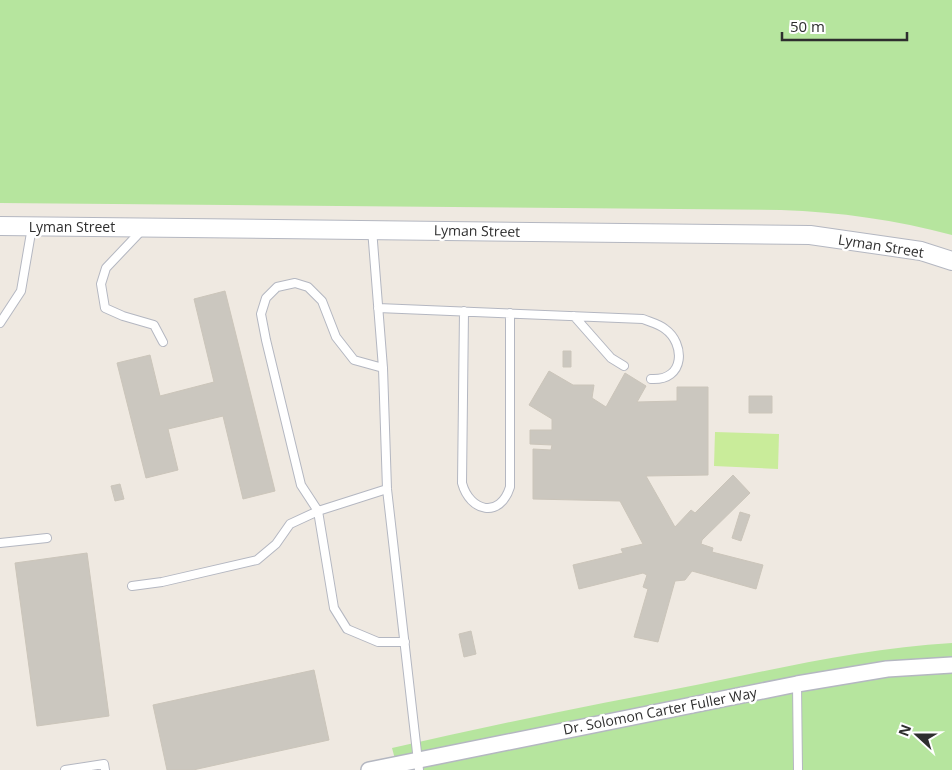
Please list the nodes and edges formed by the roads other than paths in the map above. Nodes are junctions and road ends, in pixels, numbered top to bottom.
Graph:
1 (0, 226) edge
2 (32, 227) junction
3 (144, 228) junction
4 (372, 229) junction
5 (952, 261) edge
6 (378, 308) junction
7 (464, 312) junction
8 (510, 313) junction
9 (574, 316) junction
10 (0, 323) edge
11 (163, 342) dead end
12 (624, 366) dead end
13 (383, 368) junction
14 (651, 379) dead end
15 (387, 489) junction
16 (318, 511) junction
17 (47, 538) dead end
18 (0, 543) edge
19 (132, 586) dead end
20 (405, 642) junction
21 (952, 665) edge
22 (797, 684) junction
23 (418, 765) edge
24 (65, 770) edge
25 (105, 770) edge
26 (369, 770) edge
27 (798, 770) edge

1 - 2 street, Lyman Street
2 - 3 street, Lyman Street
2 - 10 lane
3 - 4 street, Lyman Street
3 - 11 lane
4 - 5 street, Lyman Street
4 - 6 lane
6 - 7 lane
6 - 13 lane
7 - 8 lane
7 - 8 lane
8 - 9 lane
9 - 12 lane
9 - 14 lane
13 - 15 lane
13 - 16 lane
15 - 16 lane
15 - 20 lane
16 - 19 lane
16 - 20 lane
17 - 18 lane
20 - 23 lane
21 - 22 street, Dr. Solomon Carter Fuller Way
22 - 23 street, Dr. Solomon Carter Fuller Way
22 - 27 lane
23 - 26 street, Dr. Solomon Carter Fuller Way
24 - 25 lane

